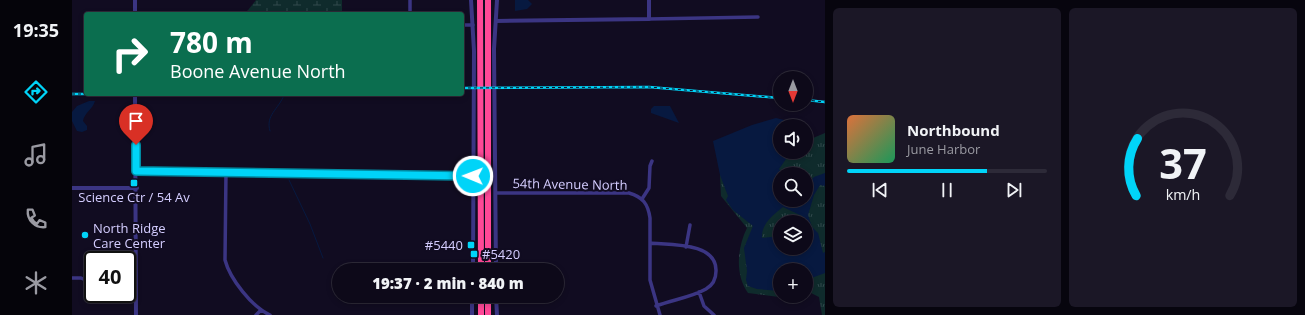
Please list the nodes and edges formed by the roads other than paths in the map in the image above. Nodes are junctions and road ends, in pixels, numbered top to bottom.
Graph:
1 (135, 0) edge
2 (410, 0) edge
3 (471, 0) edge
4 (480, 0) edge
5 (497, 0) edge
6 (649, 0) edge
7 (488, 1) edge
8 (135, 12) edge
9 (410, 12) edge
10 (758, 17) dead end
11 (649, 19) junction
12 (496, 21) junction
13 (464, 25) edge
14 (473, 25) junction
15 (135, 96) edge
16 (652, 161) dead end
17 (136, 171) junction
18 (226, 172) junction
19 (473, 176) junction
20 (72, 188) edge
21 (137, 188) junction
22 (496, 193) junction
23 (642, 199) junction
24 (690, 225) dead end
25 (650, 243) junction
26 (686, 247) junction
27 (473, 263) edge
28 (481, 263) edge
29 (488, 263) edge
30 (496, 263) edge
31 (72, 278) edge
32 (84, 279) edge
33 (699, 292) junction
34 (472, 303) edge
35 (481, 303) edge
36 (488, 303) edge
37 (496, 303) edge
38 (656, 306) junction
39 (261, 310) junction
40 (136, 315) edge
41 (256, 315) edge
42 (270, 315) edge
43 (472, 315) edge
44 (480, 315) edge
45 (488, 315) edge
46 (497, 315) edge
47 (660, 315) edge
48 (714, 315) edge

1 - 8 street
2 - 9 street
3 - 14 street
4 - 28 highway
5 - 12 street
6 - 11 street
7 - 29 highway
10 - 11 street
11 - 12 street
12 - 22 street
13 - 14 street
14 - 19 street
15 - 17 street
16 - 23 street
17 - 18 street
17 - 21 street
18 - 19 street
18 - 39 street
19 - 27 street
20 - 21 street
21 - 40 street
22 - 23 street, 54th Avenue North
22 - 30 street
23 - 25 street
24 - 26 street
25 - 26 street
25 - 38 street
26 - 33 street
31 - 32 street
33 - 38 street
33 - 48 street
34 - 43 street
35 - 44 highway
36 - 45 highway
37 - 46 street
38 - 47 street
39 - 41 street
39 - 42 street

